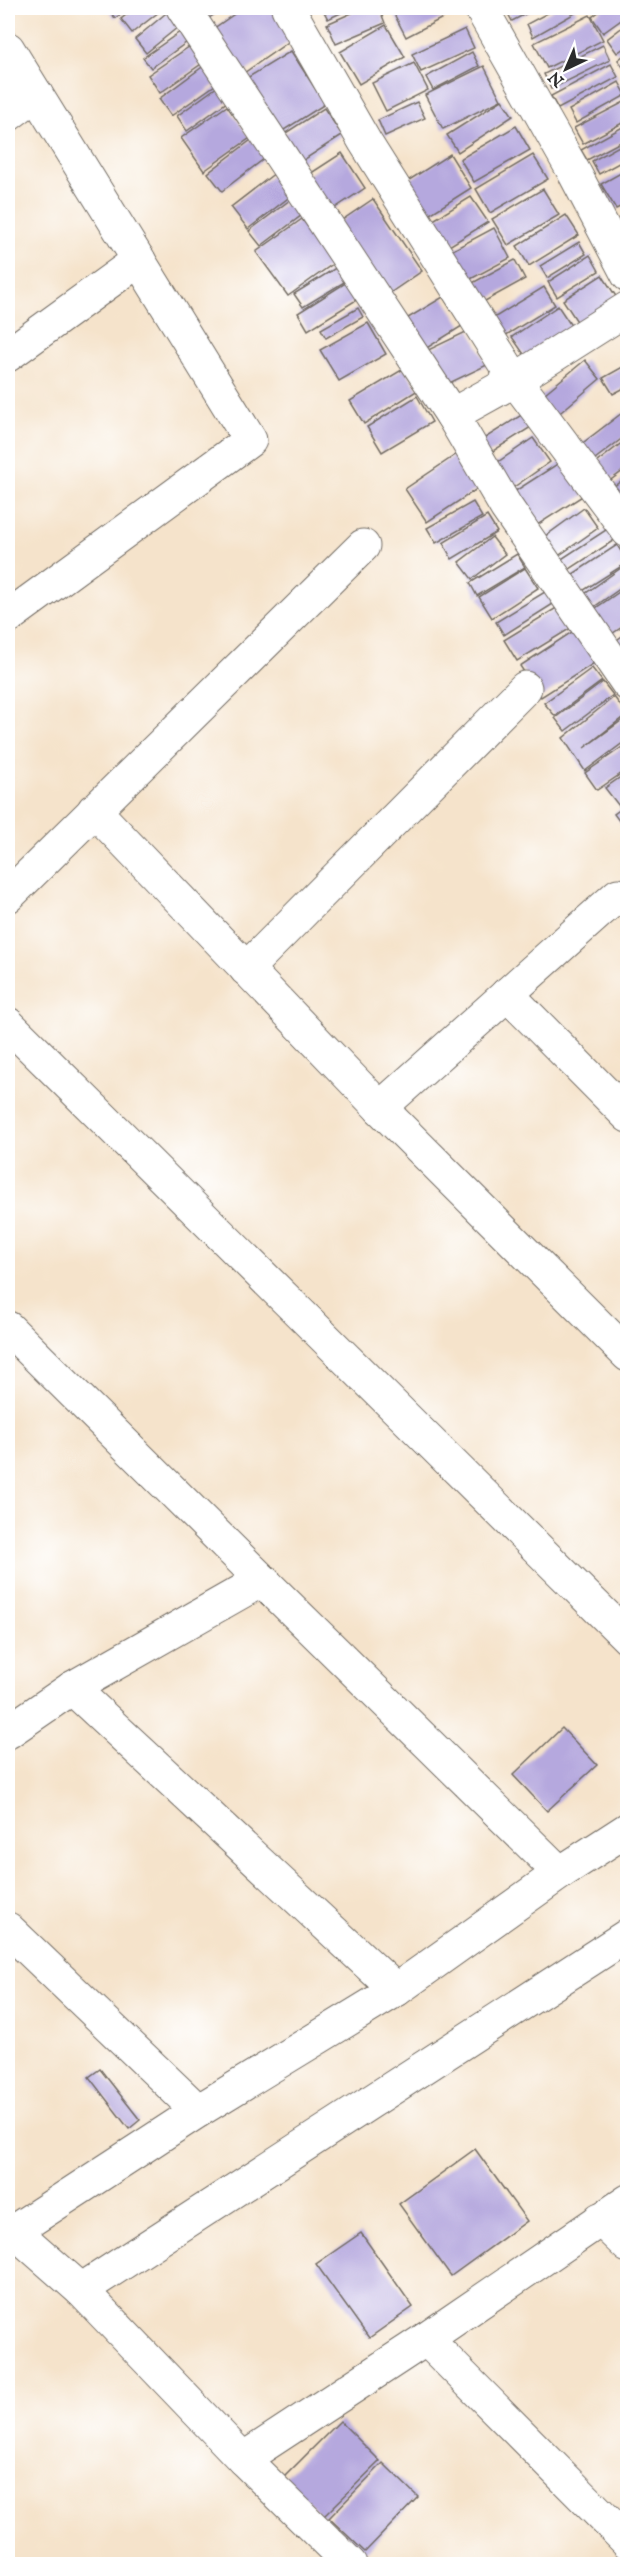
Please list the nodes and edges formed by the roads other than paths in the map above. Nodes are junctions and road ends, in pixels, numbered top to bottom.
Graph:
1 (183, 8) edge
2 (288, 8) edge
3 (481, 8) edge
4 (8, 49) edge
5 (36, 94) junction
6 (8, 115) edge
7 (139, 261) junction
8 (627, 275) edge
9 (627, 308) edge
10 (8, 355) edge
11 (515, 380) junction
12 (452, 415) junction
13 (627, 531) edge
14 (363, 546) dead end
15 (8, 617) edge
16 (627, 684) edge
17 (525, 688) dead end
18 (94, 810) junction
19 (618, 895) dead end
20 (8, 896) edge
21 (246, 969) junction
22 (507, 994) junction
23 (8, 1024) edge
24 (380, 1108) junction
25 (627, 1116) edge
26 (8, 1328) edge
27 (627, 1355) edge
28 (262, 1580) junction
29 (627, 1638) edge
30 (72, 1688) junction
31 (8, 1732) edge
32 (627, 1829) edge
33 (560, 1873) junction
34 (8, 1929) edge
35 (627, 1935) edge
36 (396, 1990) junction
37 (198, 2111) junction
38 (627, 2201) edge
39 (600, 2219) junction
40 (10, 2229) edge
41 (627, 2246) edge
42 (81, 2290) junction
43 (426, 2338) junction
44 (243, 2459) junction
45 (627, 2542) edge
46 (350, 2565) edge

1 - 12 street
2 - 11 street
3 - 8 street
4 - 5 street
5 - 6 street
5 - 7 street
7 - 10 street
7 - 15 street
9 - 11 street
11 - 12 street
11 - 13 street
12 - 16 street
14 - 18 street
17 - 21 street
18 - 20 street
18 - 21 street
19 - 22 street
21 - 24 street
22 - 24 street
22 - 25 street
23 - 29 street
24 - 27 street
26 - 28 street
28 - 30 street
28 - 33 street
30 - 31 street
30 - 36 street
32 - 33 street
33 - 36 street
34 - 37 street
35 - 42 street
36 - 37 street
37 - 40 street
38 - 39 street
39 - 41 street
39 - 43 street
40 - 42 street
42 - 44 street
43 - 44 street
43 - 45 street
44 - 46 street

